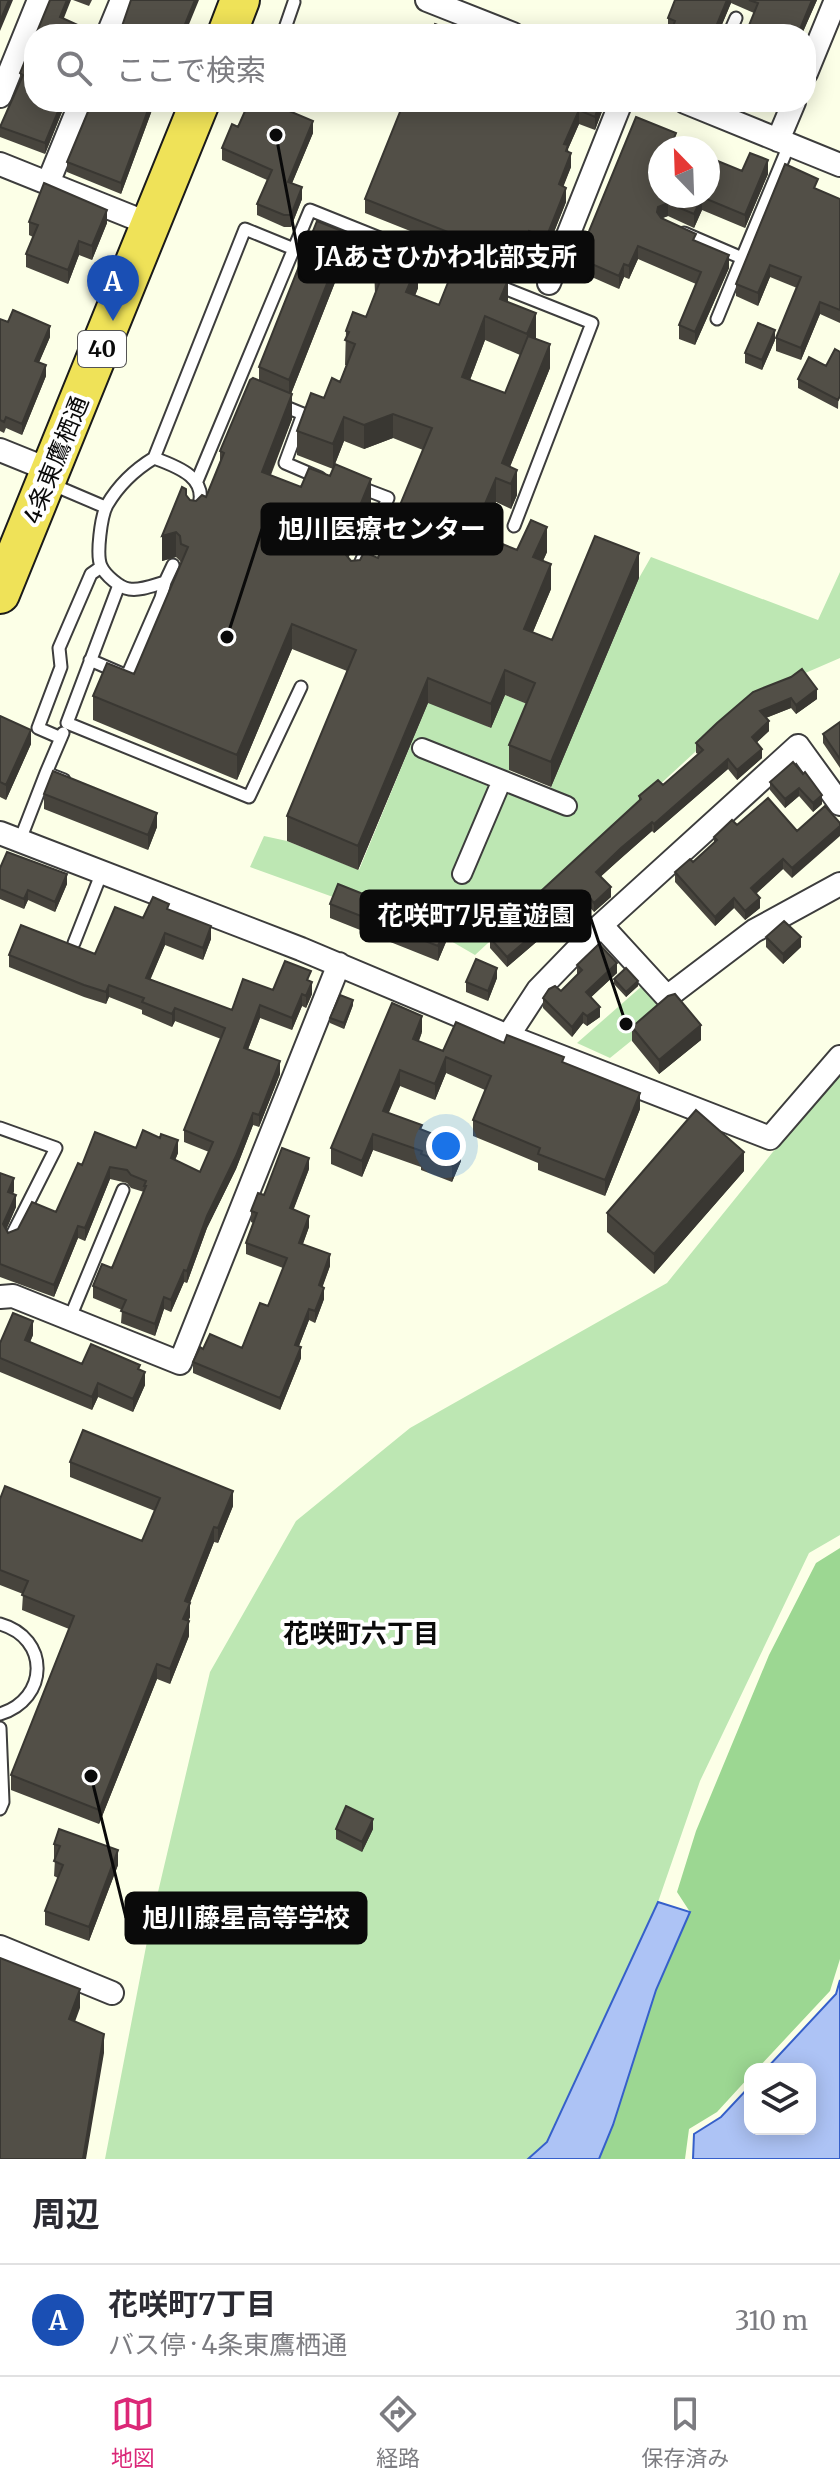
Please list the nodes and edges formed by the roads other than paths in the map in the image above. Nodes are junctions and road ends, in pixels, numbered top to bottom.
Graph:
1 (39, 0) edge
2 (122, 0) edge
3 (427, 0) edge
4 (836, 0) edge
5 (294, 2) dead end
6 (736, 18) dead end
7 (29, 24) edge
8 (112, 24) edge
9 (286, 24) edge
10 (488, 24) edge
11 (733, 24) edge
12 (24, 37) edge
13 (816, 49) edge
14 (0, 96) edge
15 (77, 112) edge
16 (196, 112) edge
17 (617, 112) edge
18 (712, 112) edge
19 (792, 112) edge
20 (784, 143) junction
21 (0, 164) edge
22 (840, 165) edge
23 (48, 183) junction
24 (152, 225) junction
25 (678, 230) edge
26 (294, 249) junction
27 (742, 258) junction
28 (473, 275) edge
29 (488, 281) edge
30 (549, 283) dead end
31 (717, 319) dead end
32 (236, 386) junction
33 (250, 391) edge
34 (263, 397) edge
35 (0, 450) edge
36 (154, 458) junction
37 (49, 476) junction
38 (197, 481) junction
39 (326, 481) edge
40 (352, 484) edge
41 (105, 507) junction
42 (194, 517) edge
43 (514, 526) dead end
44 (173, 565) dead end
45 (101, 567) junction
46 (354, 578) edge
47 (165, 582) junction
48 (119, 585) junction
49 (0, 594) edge
50 (90, 660) junction
51 (301, 687) dead end
52 (67, 723) junction
53 (61, 738) junction
54 (422, 748) dead end
55 (46, 773) junction
56 (502, 780) junction
57 (72, 783) edge
58 (840, 804) edge
59 (567, 806) dead end
60 (10, 836) edge
61 (102, 872) junction
62 (462, 874) dead end
63 (840, 884) edge
64 (601, 925) junction
65 (74, 943) edge
66 (339, 964) junction
67 (508, 1036) junction
68 (840, 1057) edge
69 (0, 1128) edge
70 (123, 1190) dead end
71 (11, 1237) edge
72 (0, 1297) edge
73 (69, 1320) junction
74 (0, 1624) edge
75 (0, 1714) edge
76 (0, 1728) edge
77 (0, 1809) edge
78 (0, 1947) edge
79 (112, 1993) dead end

1 - 7 street
2 - 8 street
3 - 10 street
4 - 13 street
5 - 9 lane
6 - 11 lane
12 - 14 street
15 - 23 street
16 - 24 highway, 4条東鷹栖通 / 40
17 - 30 street
18 - 20 street
19 - 20 street
20 - 22 street
20 - 27 lane
21 - 23 street
23 - 24 street
24 - 37 highway, 4条東鷹栖通 / 40
25 - 27 lane
26 - 28 lane
26 - 32 lane
26 - 36 lane
27 - 31 lane
29 - 43 lane
32 - 33 lane
32 - 38 lane
34 - 39 lane
35 - 37 street
36 - 38 lane
36 - 41 lane
37 - 41 lane
37 - 49 highway, 4条東鷹栖通 / 40
38 - 42 lane
40 - 46 lane
41 - 45 lane
44 - 47 lane
45 - 48 lane
45 - 53 lane
47 - 48 lane
47 - 50 lane
48 - 50 lane
50 - 52 lane
51 - 52 lane
52 - 53 lane
53 - 55 lane
54 - 56 street
55 - 57 lane
55 - 60 lane
56 - 59 street
56 - 62 street
58 - 64 street
60 - 61 street
61 - 65 lane
61 - 66 street
63 - 64 street
64 - 67 street
66 - 67 street
66 - 73 street
67 - 68 street
69 - 71 lane
70 - 73 lane
72 - 73 street
74 - 75 lane
76 - 77 lane
78 - 79 street

